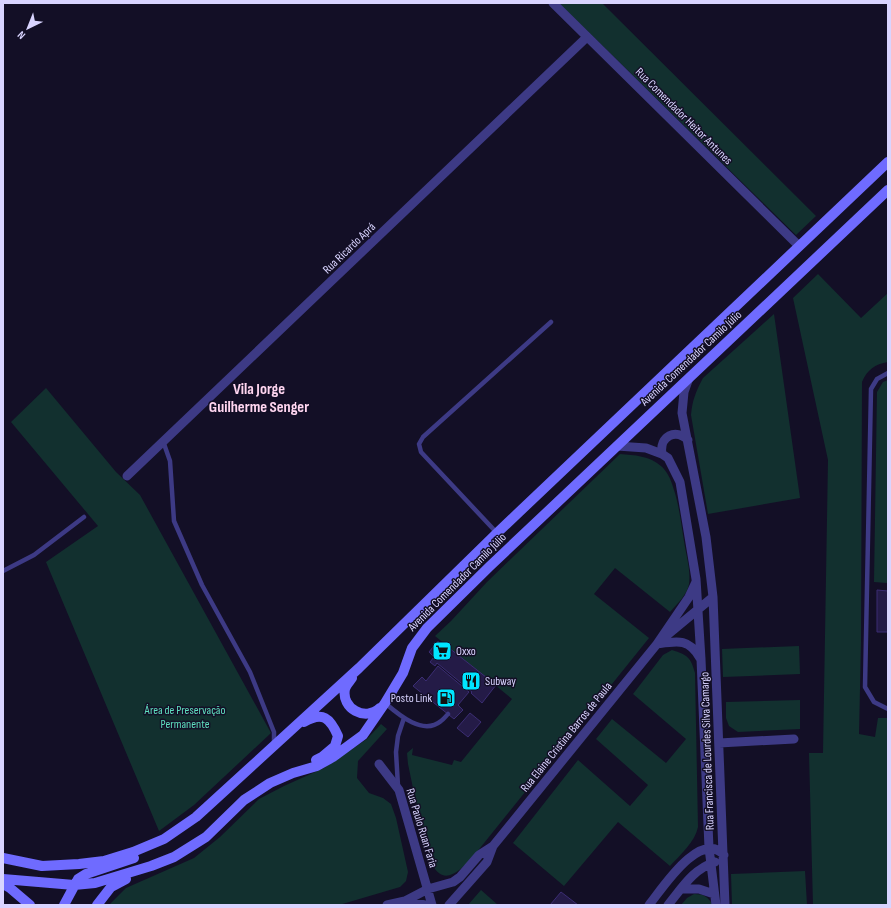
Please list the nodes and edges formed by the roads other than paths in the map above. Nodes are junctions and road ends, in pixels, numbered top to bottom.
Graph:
1 (553, 3) edge
2 (587, 37) junction
3 (888, 162) edge
4 (888, 190) edge
5 (799, 246) junction
6 (551, 322) dead end
7 (888, 373) edge
8 (689, 378) junction
9 (688, 440) junction
10 (163, 441) junction
11 (617, 446) junction
12 (662, 454) junction
13 (127, 476) dead end
14 (84, 517) dead end
15 (497, 533) junction
16 (3, 571) edge
17 (696, 579) junction
18 (698, 592) junction
19 (713, 596) junction
20 (686, 601) junction
21 (699, 609) junction
22 (657, 644) junction
23 (701, 659) junction
24 (359, 668) junction
25 (385, 703) junction
26 (888, 709) edge
27 (448, 714) dead end
28 (404, 718) junction
29 (291, 730) junction
30 (794, 739) dead end
31 (719, 743) junction
32 (274, 747) junction
33 (379, 764) dead end
34 (293, 773) junction
35 (399, 790) junction
36 (176, 831) junction
37 (493, 846) junction
38 (709, 848) junction
39 (724, 857) junction
40 (3, 858) edge
41 (711, 863) junction
42 (151, 866) junction
43 (675, 872) junction
44 (3, 880) edge
45 (3, 884) edge
46 (74, 885) junction
47 (684, 885) junction
48 (428, 889) junction
49 (714, 894) junction
50 (405, 901) junction
51 (449, 904) edge
52 (30, 905) edge
53 (64, 905) edge
54 (97, 905) edge
55 (387, 905) edge
56 (425, 905) edge
57 (432, 905) edge
58 (649, 905) edge
59 (668, 905) edge
60 (716, 905) edge
61 (726, 905) edge

1 - 2 street, Rua Comendador Heitor Antunes
2 - 5 street, Rua Comendador Heitor Antunes
2 - 10 street, Rua Ricardo Aprá
3 - 5 main road, Avenida Comendador Camilo Júlio
4 - 8 main road, Avenida Comendador Camilo Júlio
5 - 15 main road, Avenida Comendador Camilo Júlio
6 - 15 lane
7 - 26 lane
8 - 9 street, Rua Francisca de Lourdes Silva Camargo
8 - 11 main road, Avenida Comendador Camilo Júlio
9 - 12 street
9 - 19 street, Rua Francisca de Lourdes Silva Camargo
10 - 13 street, Rua Ricardo Aprá
10 - 32 lane
11 - 12 street
11 - 25 main road, Avenida Comendador Camilo Júlio
12 - 17 street, Rua Francisca de Lourdes Silva Camargo
14 - 16 lane
15 - 24 main road, Avenida Comendador Camilo Júlio
17 - 18 street, Rua Francisca de Lourdes Silva Camargo
17 - 20 street, Rua Elaine Cristina Barros de Paula
18 - 19 street
18 - 20 street, Rua Elaine Cristina Barros de Paula
18 - 21 street, Rua Francisca de Lourdes Silva Camargo
19 - 21 street
19 - 31 street, Rua Francisca de Lourdes Silva Camargo
20 - 22 street, Rua Elaine Cristina Barros de Paula
21 - 22 street, Rua Elaine Cristina Barros de Paula
21 - 23 street, Rua Francisca de Lourdes Silva Camargo
22 - 23 street
22 - 37 street, Rua Elaine Cristina Barros de Paula
23 - 38 street, Rua Francisca de Lourdes Silva Camargo
24 - 25 main road
24 - 29 main road, Avenida Comendador Camilo Júlio
25 - 28 lane
25 - 34 main road, Avenida Comendador Camilo Júlio
27 - 28 lane
28 - 35 lane
29 - 32 main road, Avenida Comendador Camilo Júlio
29 - 34 main road
30 - 31 street
31 - 39 street, Rua Francisca de Lourdes Silva Camargo
32 - 36 main road, Avenida Comendador Camilo Júlio
33 - 35 street, Rua Paulo Ruan Faria
34 - 42 main road, Avenida Comendador Camilo Júlio
35 - 48 street, Rua Paulo Ruan Faria
36 - 40 main road, Avenida Comendador Camilo Júlio
36 - 46 main road
37 - 48 street, Rua Elaine Cristina Barros de Paula
37 - 51 street, Rua Elaine Cristina Barros de Paula
38 - 39 street
38 - 41 street, Rua Francisca de Lourdes Silva Camargo
38 - 43 street
39 - 41 street
39 - 61 street, Rua Francisca de Lourdes Silva Camargo
41 - 47 street
41 - 49 street, Rua Francisca de Lourdes Silva Camargo
42 - 46 main road, Avenida Comendador Camilo Júlio
42 - 54 main road
43 - 47 street
43 - 58 street
44 - 46 main road, Avenida Comendador Camilo Júlio
45 - 52 main road
46 - 53 main road
47 - 49 street
47 - 59 street
48 - 50 street, Rua Elaine Cristina Barros de Paula
48 - 57 street, Rua Paulo Ruan Faria
49 - 60 street, Rua Francisca de Lourdes Silva Camargo
50 - 55 street
50 - 56 street

